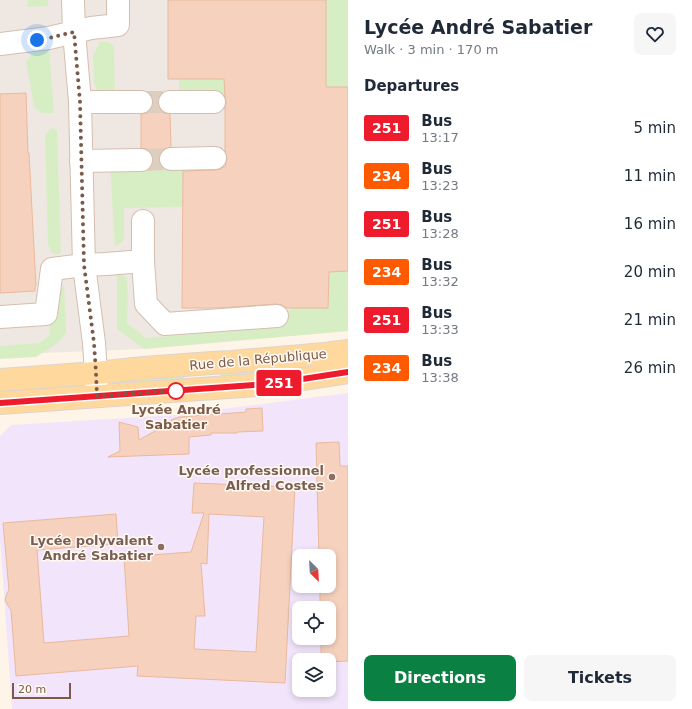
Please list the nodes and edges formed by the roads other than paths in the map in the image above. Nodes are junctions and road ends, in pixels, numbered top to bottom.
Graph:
1 (73, 0) edge
2 (118, 0) edge
3 (74, 32) junction
4 (0, 44) edge
5 (80, 102) junction
6 (141, 102) tunnel mouth
7 (170, 102) tunnel mouth
8 (214, 102) dead end
9 (215, 158) dead end
10 (171, 159) tunnel mouth
11 (141, 160) tunnel mouth
12 (81, 161) junction
13 (143, 221) dead end
14 (143, 261) junction
15 (84, 265) junction
16 (277, 316) dead end
17 (0, 317) edge
18 (348, 351) edge
19 (348, 372) edge
20 (96, 373) junction
21 (0, 380) edge
22 (97, 396) junction
23 (0, 403) edge

1 - 3 street
2 - 3 street
3 - 4 street
3 - 5 street
5 - 6 street
5 - 12 street
7 - 8 street
9 - 10 street
11 - 12 street
12 - 15 street
13 - 14 street
14 - 15 street
14 - 16 street
15 - 17 street
15 - 20 street
18 - 20 main road, Rue de la République
19 - 22 main road, Rue de la République
20 - 21 main road, Rue de la République
20 - 22 street
22 - 23 main road, Rue de la République

